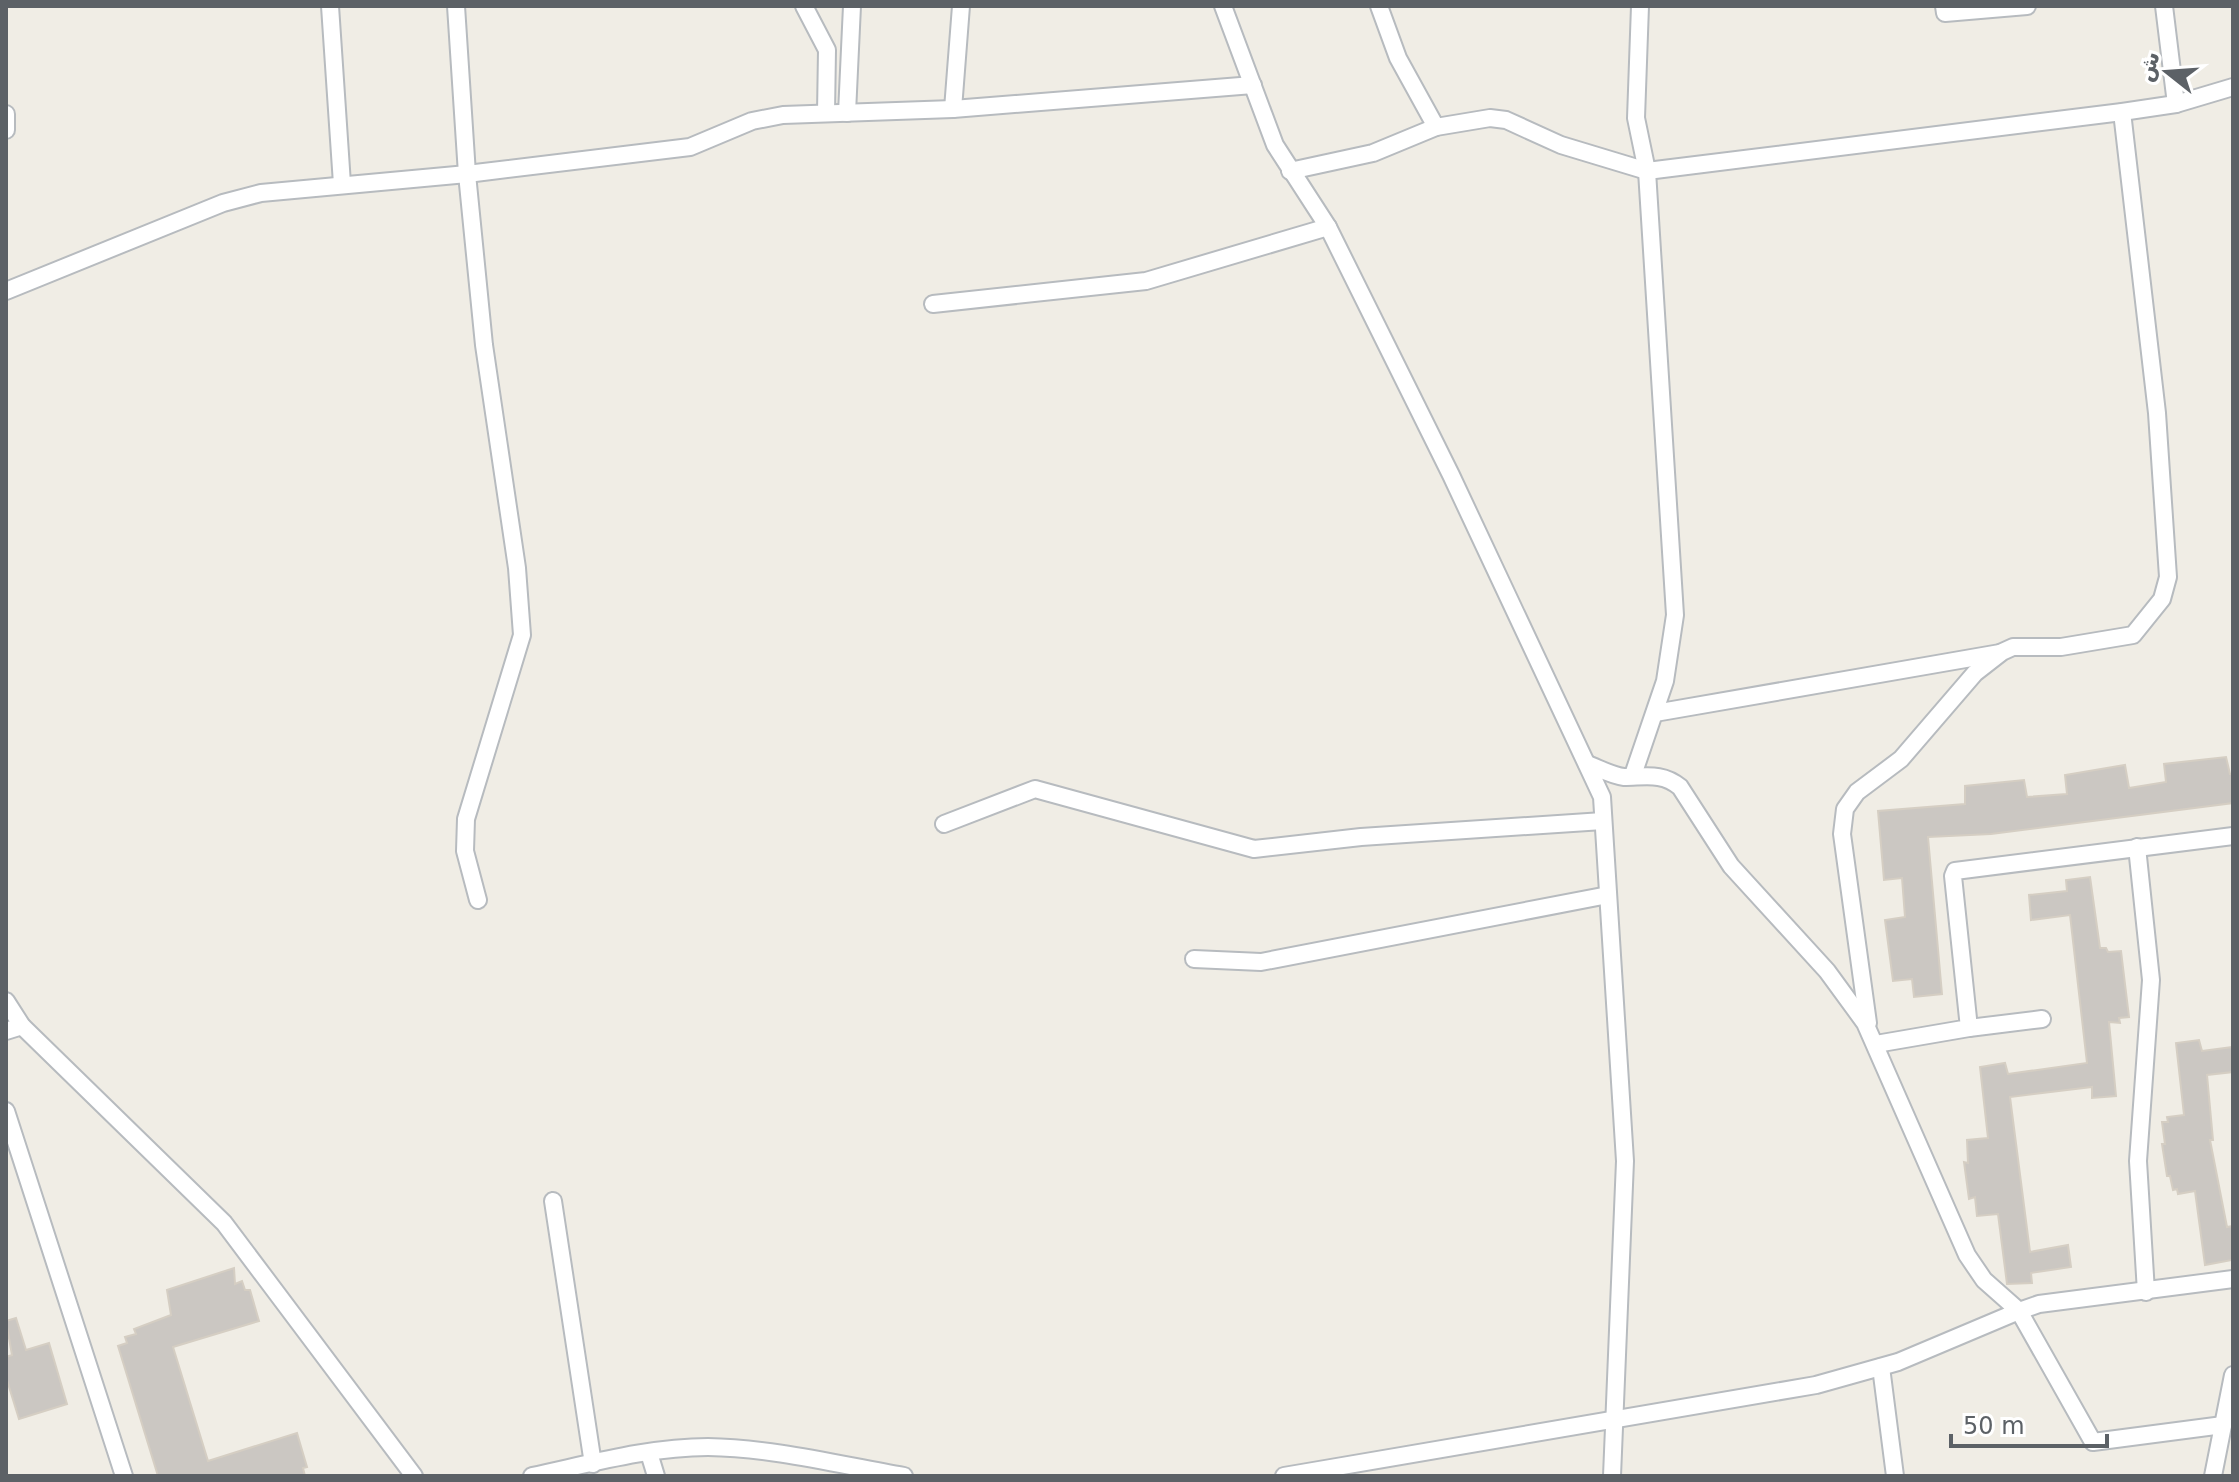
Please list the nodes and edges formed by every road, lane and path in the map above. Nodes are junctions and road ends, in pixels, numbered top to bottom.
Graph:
1 (330, 6) edge
2 (456, 6) edge
3 (804, 6) edge
4 (852, 6) edge
5 (961, 6) edge
6 (1223, 6) edge
7 (1379, 6) edge
8 (1640, 6) edge
9 (1944, 6) edge
10 (2027, 6) edge
11 (2164, 6) edge
12 (1253, 85) junction
13 (2233, 87) edge
14 (2176, 104) junction
15 (953, 109) junction
16 (2122, 112) junction
17 (826, 113) junction
18 (847, 113) junction
19 (6, 114) edge
20 (1436, 127) junction
21 (6, 130) edge
22 (1290, 171) junction
23 (1647, 171) junction
24 (467, 174) junction
25 (342, 184) junction
26 (1328, 227) junction
27 (6, 291) edge
28 (933, 304) dead end
29 (2002, 652) junction
30 (1655, 713) junction
31 (1587, 764) junction
32 (1628, 776) junction
33 (1602, 797) junction
34 (1603, 821) junction
35 (944, 824) dead end
36 (2233, 836) edge
37 (2137, 847) junction
38 (1608, 895) junction
39 (478, 900) dead end
40 (1194, 959) dead end
41 (6, 1001) edge
42 (2042, 1019) dead end
43 (1969, 1028) junction
44 (14, 1029) edge
45 (1872, 1037) junction
46 (6, 1111) edge
47 (553, 1201) dead end
48 (2233, 1279) edge
49 (2146, 1292) junction
50 (2019, 1311) junction
51 (1881, 1367) junction
52 (2233, 1375) edge
53 (1616, 1419) junction
54 (2223, 1425) junction
55 (649, 1453) junction
56 (593, 1464) junction
57 (124, 1476) edge
58 (414, 1476) edge
59 (532, 1476) edge
60 (656, 1476) edge
61 (904, 1476) edge
62 (1284, 1476) edge
63 (1612, 1476) edge
64 (1895, 1476) edge
65 (2213, 1476) edge

1 - 25 street
2 - 24 street
3 - 17 street
4 - 18 street
5 - 15 street
6 - 12 street
7 - 20 street
8 - 23 street
9 - 10 street
11 - 14 street
12 - 15 street
12 - 22 street
13 - 14 street
14 - 16 street
15 - 18 street
16 - 23 street
16 - 29 street
17 - 18 street
17 - 24 street
19 - 21 street
20 - 22 street
20 - 23 street
22 - 26 street
23 - 30 street
24 - 25 street
24 - 39 street
25 - 27 street
26 - 28 street
26 - 31 street
29 - 30 street
29 - 45 street
30 - 32 street
31 - 32 street
31 - 33 street
32 - 33 street
32 - 45 street
33 - 34 street
34 - 35 street
34 - 38 street
36 - 37 street
37 - 43 street
37 - 49 street
38 - 40 street
38 - 53 street
41 - 44 street
42 - 43 street
43 - 45 street
44 - 58 street
45 - 50 street
46 - 57 street
47 - 56 street
48 - 49 street
49 - 50 street
50 - 51 street
50 - 54 street
51 - 53 street
51 - 64 street
52 - 54 street
53 - 62 street
53 - 63 street
54 - 65 street
55 - 56 street
55 - 60 street
55 - 61 street
56 - 59 street

